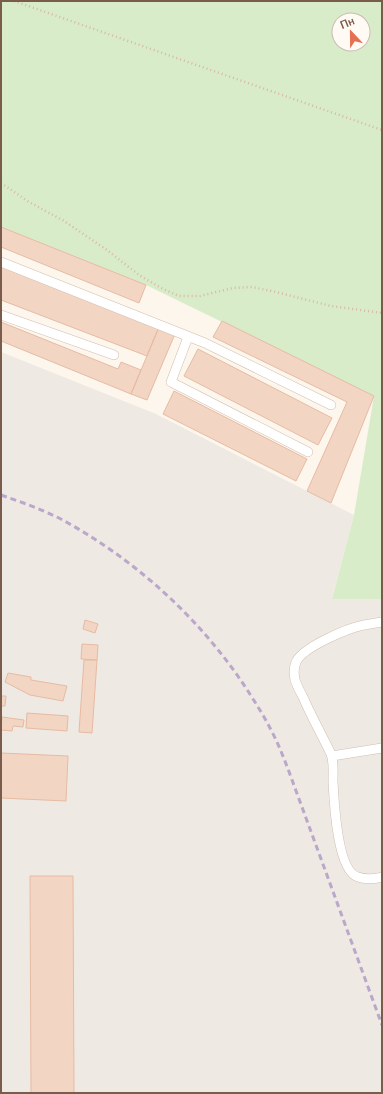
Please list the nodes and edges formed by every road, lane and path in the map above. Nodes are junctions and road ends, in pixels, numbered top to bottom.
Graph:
1 (14, 1) edge
2 (382, 130) edge
3 (1, 183) edge
4 (1, 262) edge
5 (382, 313) edge
6 (1, 314) edge
7 (188, 337) junction
8 (114, 355) dead end
9 (331, 405) dead end
10 (308, 452) dead end
11 (382, 622) edge
12 (382, 748) edge
13 (332, 756) junction
14 (382, 877) edge

1 - 2 path
3 - 5 path
4 - 7 lane
6 - 8 lane
7 - 9 lane
7 - 10 lane
11 - 13 lane
12 - 13 lane
13 - 14 lane

